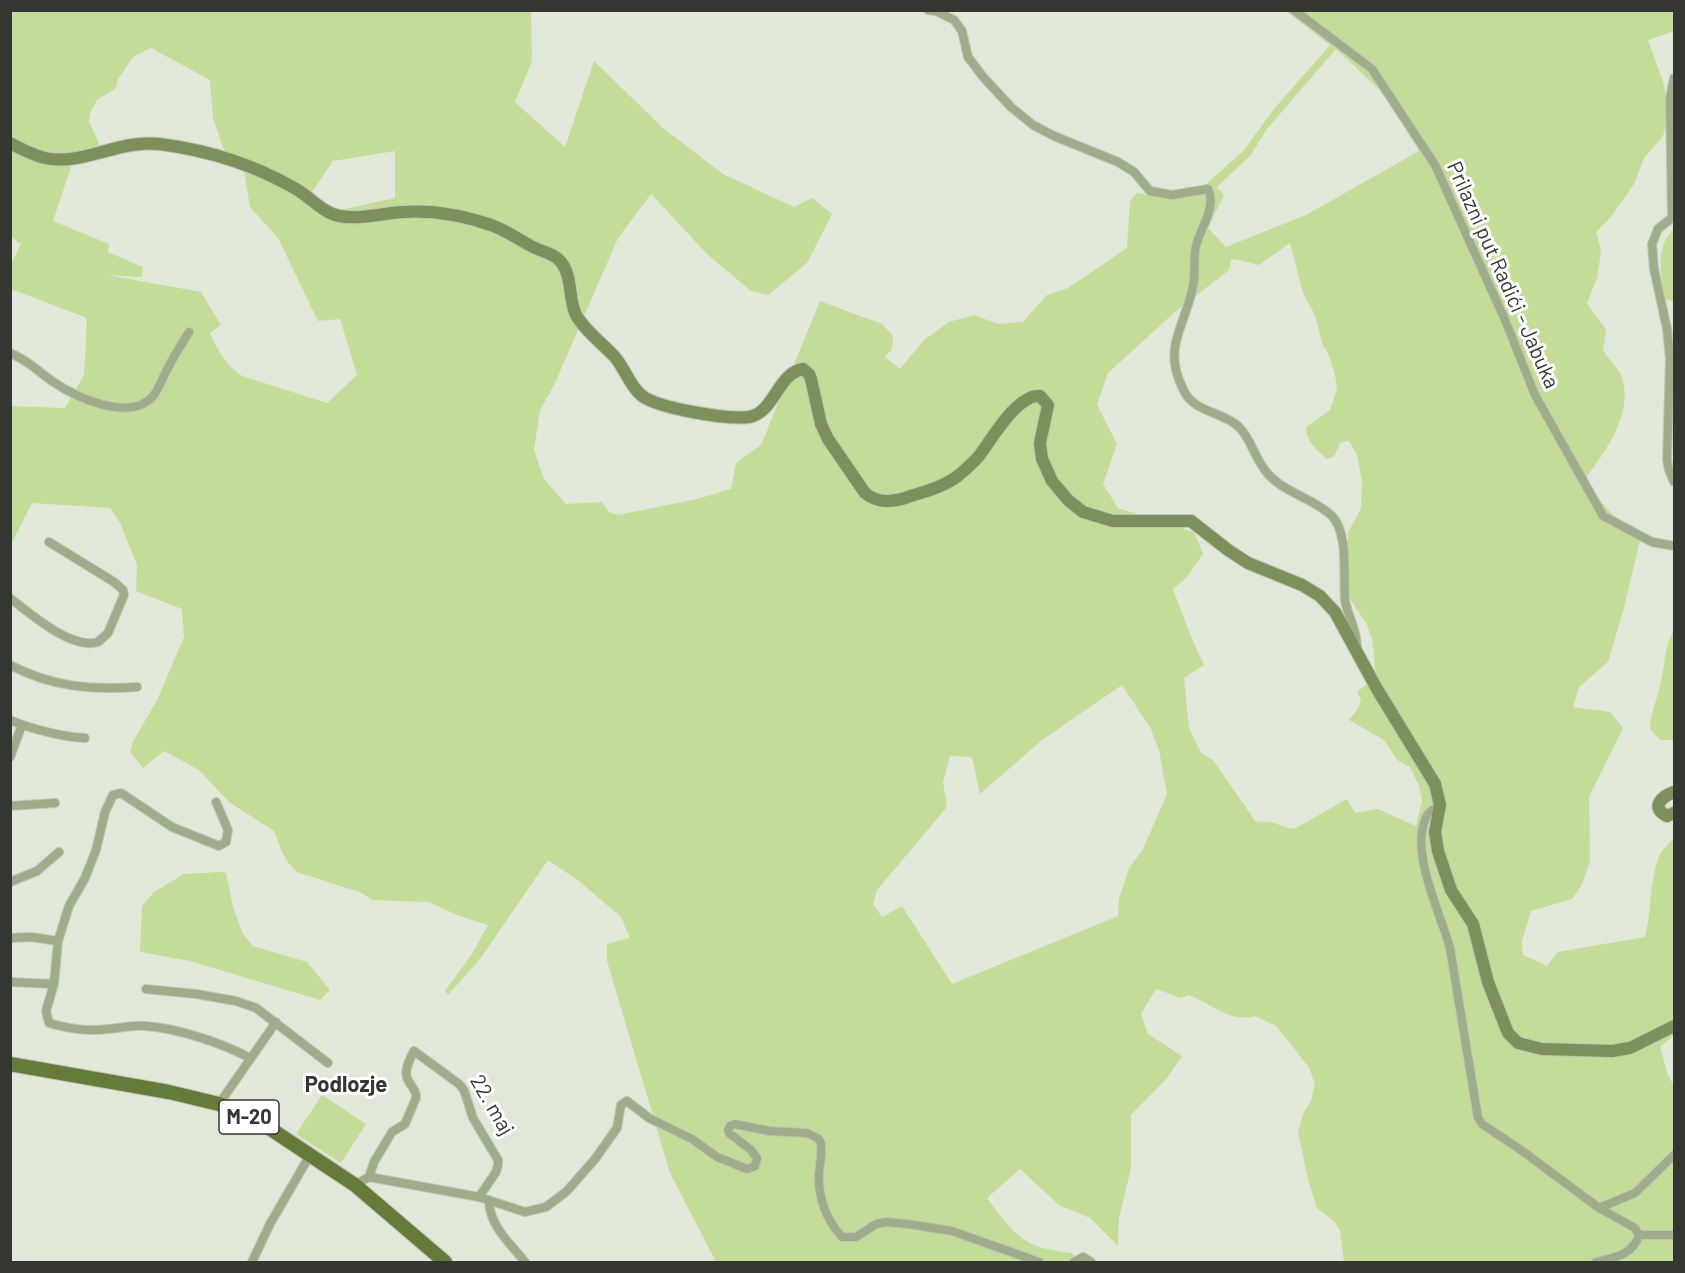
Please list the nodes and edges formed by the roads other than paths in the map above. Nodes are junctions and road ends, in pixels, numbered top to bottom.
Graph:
1 (928, 10) edge
2 (1294, 10) edge
3 (1674, 78) edge
4 (10, 143) edge
5 (1673, 216) edge
6 (189, 332) dead end
7 (10, 353) edge
8 (1674, 483) edge
9 (49, 542) dead end
10 (1674, 546) edge
11 (10, 598) edge
12 (1357, 652) junction
13 (10, 665) edge
14 (137, 687) dead end
15 (10, 720) edge
16 (22, 725) junction
17 (85, 738) dead end
18 (10, 757) edge
19 (1674, 792) edge
20 (216, 802) dead end
21 (55, 803) dead end
22 (1440, 805) junction
23 (10, 806) edge
24 (1674, 813) edge
25 (59, 852) dead end
26 (10, 882) edge
27 (10, 938) edge
28 (58, 941) junction
29 (10, 982) edge
30 (54, 984) junction
31 (146, 988) dead end
32 (276, 1022) junction
33 (1674, 1026) edge
34 (250, 1058) junction
35 (328, 1063) dead end
36 (10, 1064) edge
37 (219, 1104) junction
38 (310, 1155) junction
39 (1674, 1155) edge
40 (369, 1177) junction
41 (356, 1185) junction
42 (479, 1197) junction
43 (489, 1201) junction
44 (1599, 1208) junction
45 (1639, 1235) junction
46 (1674, 1235) edge
47 (252, 1263) edge
48 (446, 1263) edge
49 (525, 1263) edge
50 (1039, 1263) edge
51 (1074, 1263) edge
52 (1090, 1263) edge
53 (1596, 1263) edge

1 - 12 street
2 - 10 street, Prilazni put Radići - Jabuka
3 - 5 street
4 - 12 main road
5 - 8 street
6 - 7 street
9 - 11 street
12 - 22 main road
13 - 14 street
15 - 16 street
16 - 17 street
16 - 18 street
19 - 24 main road
20 - 28 street
21 - 23 street
22 - 33 main road
22 - 44 street
25 - 26 street
27 - 28 street
28 - 30 street
29 - 30 street
30 - 34 street
31 - 32 street
32 - 34 street
32 - 35 street
34 - 37 street
36 - 37 main road, M-20
37 - 38 main road, M-20
38 - 41 main road, M-20
38 - 47 street
39 - 44 street
40 - 41 street
40 - 42 street
40 - 42 street, 22. maj
41 - 48 main road, M-20
42 - 43 street
43 - 49 street
43 - 50 street
44 - 45 street
45 - 46 street
45 - 53 street
51 - 52 street

